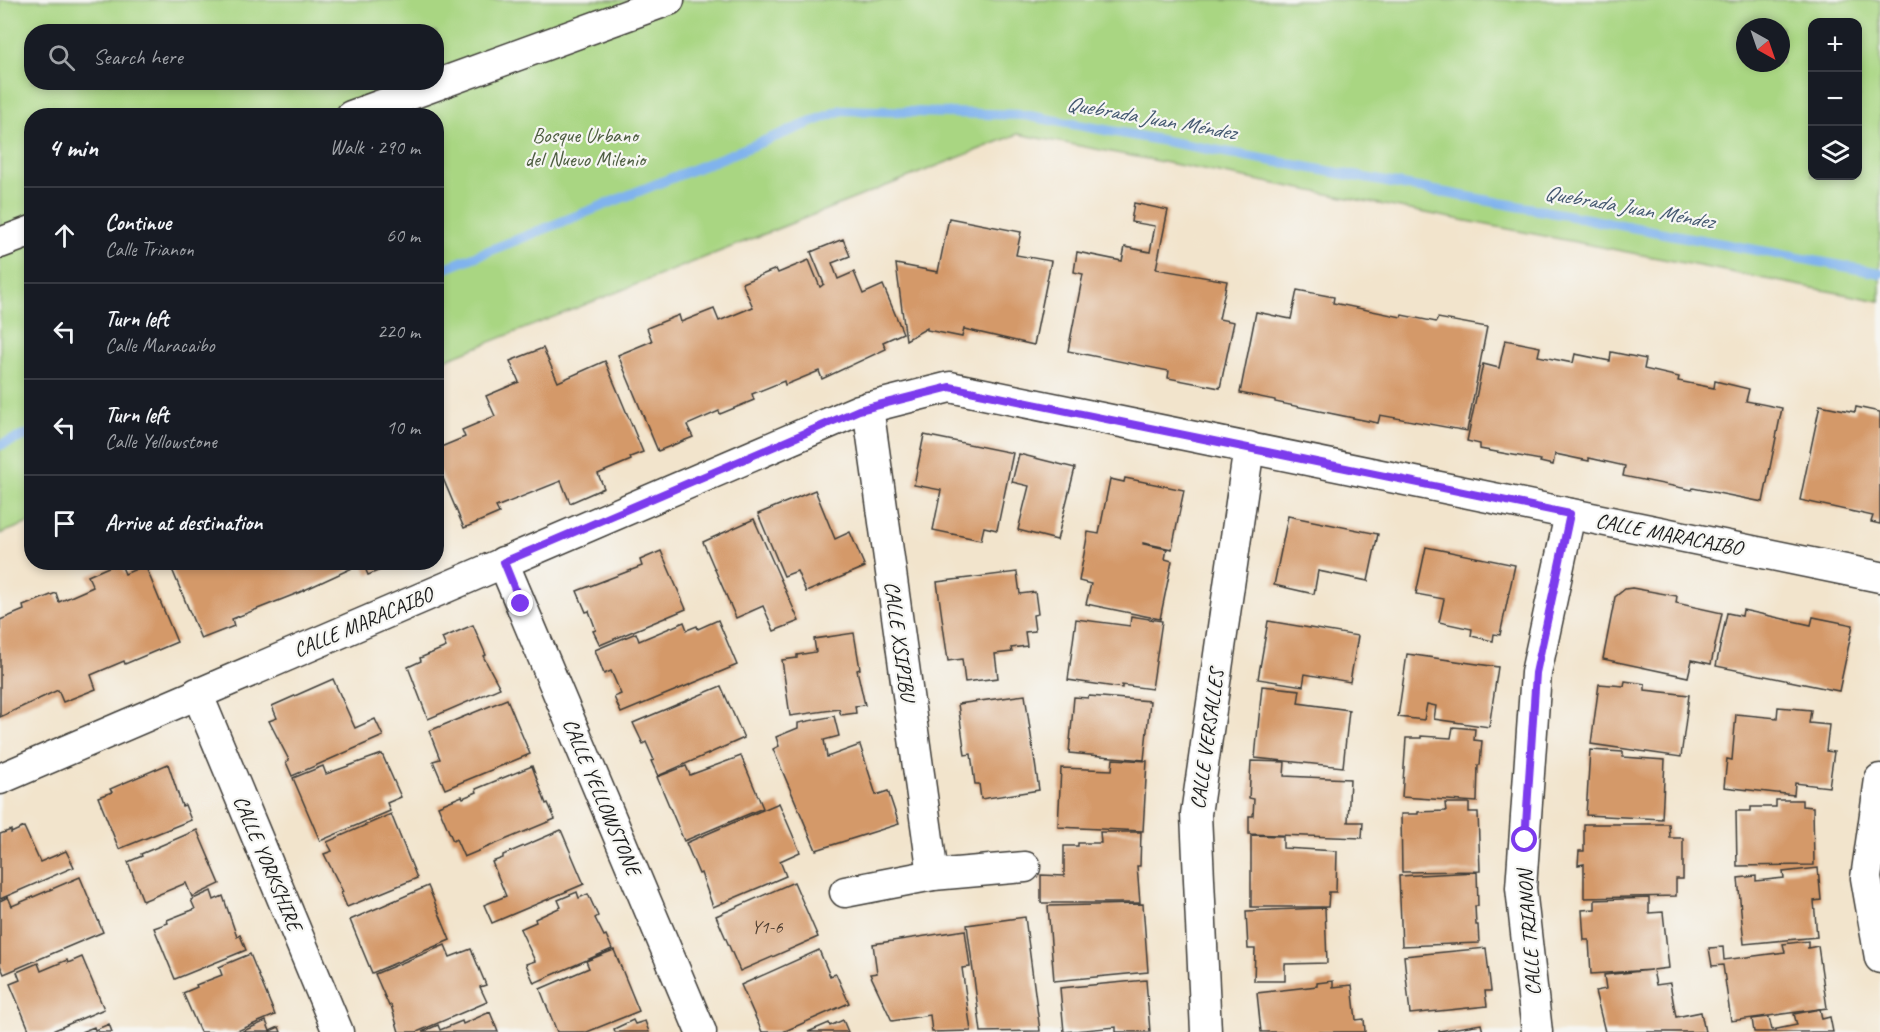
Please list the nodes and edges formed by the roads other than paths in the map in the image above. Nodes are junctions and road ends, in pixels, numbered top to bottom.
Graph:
1 (669, 0) edge
2 (444, 82) edge
3 (422, 90) edge
4 (373, 108) edge
5 (24, 234) edge
6 (0, 243) edge
7 (868, 407) junction
8 (1249, 447) junction
9 (1570, 514) junction
10 (504, 562) junction
11 (1880, 576) edge
12 (197, 693) junction
13 (0, 779) edge
14 (1880, 779) edge
15 (1025, 867) dead end
16 (933, 875) junction
17 (845, 892) dead end
18 (1880, 958) edge
19 (338, 1032) edge
20 (701, 1032) edge
21 (1206, 1032) edge
22 (1537, 1032) edge

1 - 2 street
3 - 4 street
5 - 6 street
7 - 8 street, CALLE MARACAIBO
7 - 10 street, CALLE MARACAIBO
7 - 16 street, CALLE XSIPIBU
8 - 9 street, CALLE MARACAIBO
8 - 21 street, CALLE VERSALLES
9 - 11 street, CALLE MARACAIBO
9 - 22 street, CALLE TRIANON
10 - 12 street, CALLE MARACAIBO
10 - 20 street, CALLE YELLOWSTONE
12 - 13 street, CALLE MARACAIBO
12 - 19 street, CALLE YORKSHIRE
14 - 18 street
15 - 16 street
16 - 17 street

